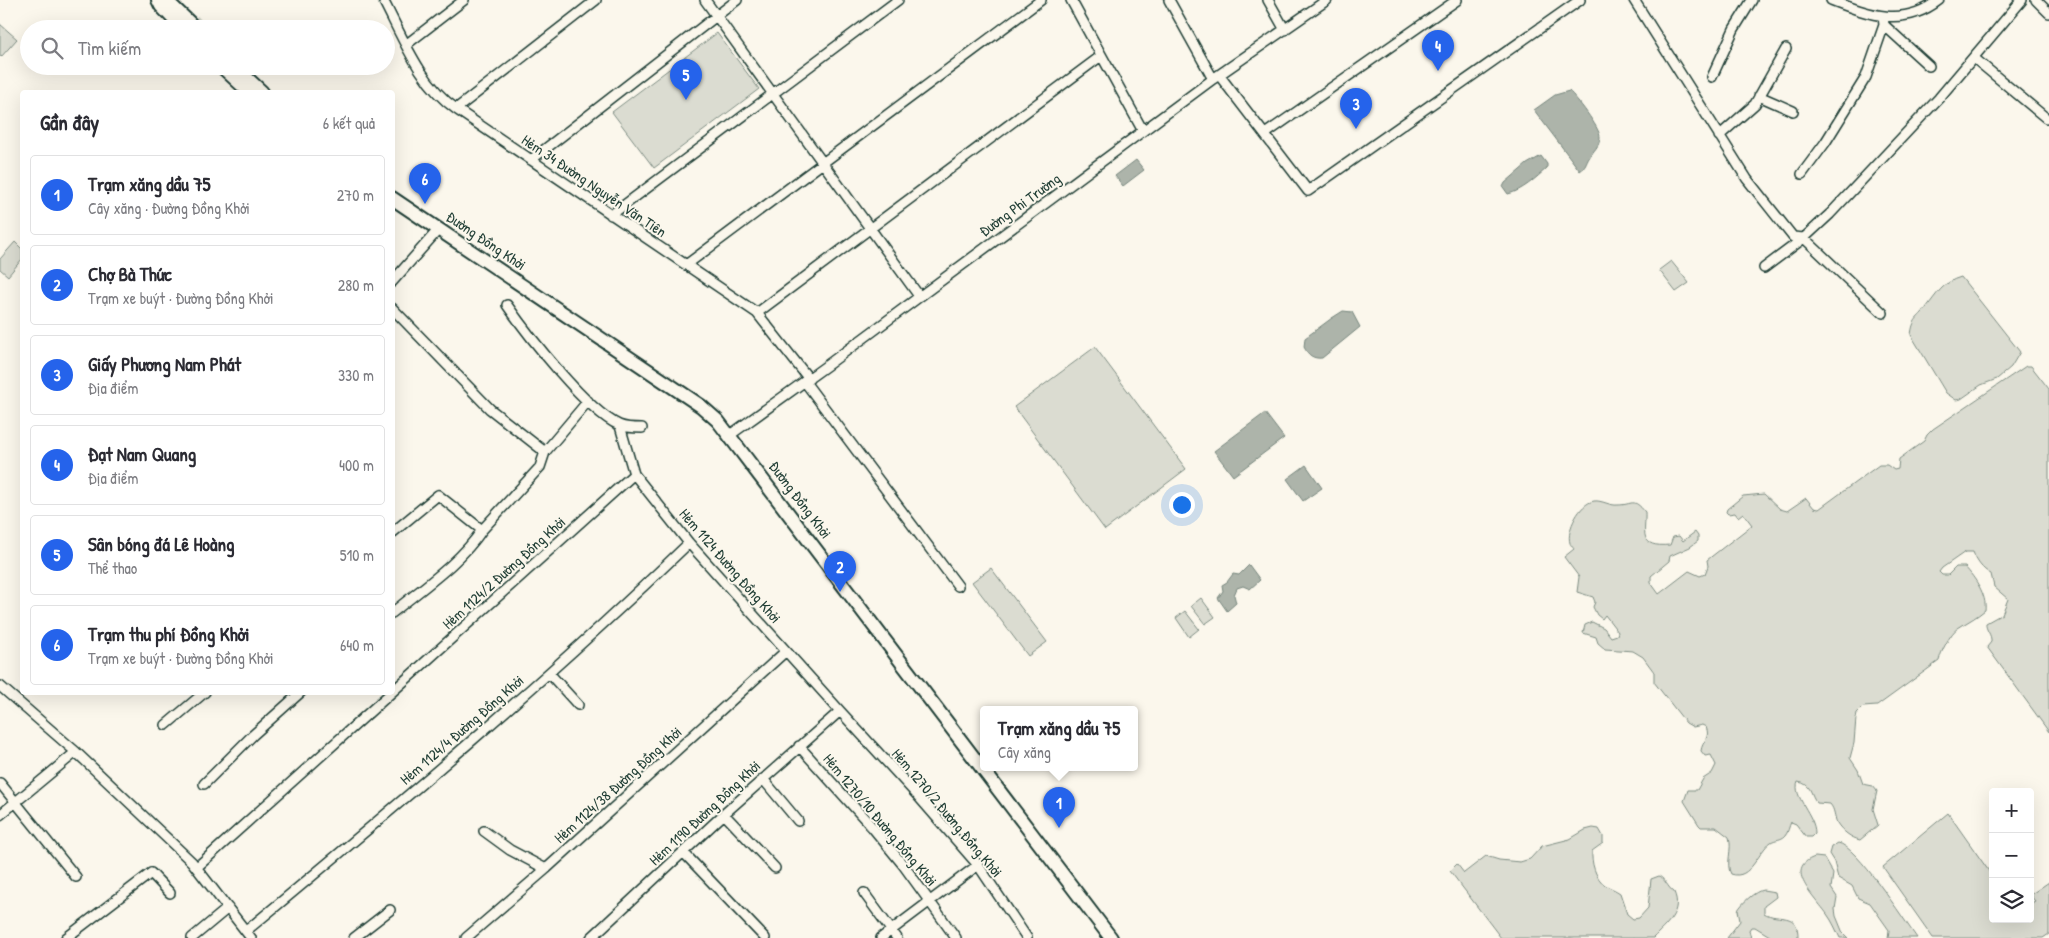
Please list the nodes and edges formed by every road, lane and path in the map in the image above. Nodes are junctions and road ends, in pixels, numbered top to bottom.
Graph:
1 (158, 0) edge
2 (166, 0) edge
3 (383, 0) edge
4 (464, 0) edge
5 (596, 0) edge
6 (705, 0) edge
7 (737, 0) edge
8 (898, 0) edge
9 (1041, 0) edge
10 (1071, 0) edge
11 (1170, 0) edge
12 (1268, 0) edge
13 (1327, 0) edge
14 (1457, 0) edge
15 (1580, 0) edge
16 (1634, 0) edge
17 (1752, 0) edge
18 (1832, 0) edge
19 (1939, 0) edge
20 (2022, 0) edge
21 (2036, 0) edge
22 (2049, 13) edge
23 (717, 15) junction
24 (183, 20) tunnel mouth
25 (185, 20) tunnel mouth
26 (394, 20) edge
27 (1884, 20) junction
28 (395, 22) edge
29 (1284, 30) junction
30 (407, 44) junction
31 (1786, 49) dead end
32 (1101, 56) junction
33 (1974, 58) junction
34 (1929, 66) dead end
35 (231, 75) edge
36 (244, 75) edge
37 (1216, 77) junction
38 (1712, 77) dead end
39 (247, 90) edge
40 (260, 90) edge
41 (773, 93) junction
42 (1759, 96) junction
43 (456, 109) junction
44 (1792, 111) dead end
45 (2046, 118) dead end
46 (1143, 131) junction
47 (1264, 134) junction
48 (1719, 136) junction
49 (531, 160) junction
50 (823, 163) junction
51 (1802, 174) dead end
52 (395, 200) edge
53 (611, 215) junction
54 (439, 228) junction
55 (870, 229) junction
56 (1804, 238) junction
57 (686, 265) junction
58 (1764, 268) dead end
59 (395, 279) edge
60 (919, 296) junction
61 (507, 305) dead end
62 (395, 311) edge
63 (758, 313) junction
64 (1883, 313) dead end
65 (807, 380) junction
66 (588, 401) junction
67 (620, 426) junction
68 (642, 428) dead end
69 (730, 435) junction
70 (545, 452) junction
71 (634, 474) junction
72 (482, 530) junction
73 (395, 531) edge
74 (689, 543) junction
75 (958, 586) dead end
76 (395, 610) edge
77 (786, 651) junction
78 (549, 673) junction
79 (0, 686) edge
80 (395, 689) edge
81 (201, 695) edge
82 (298, 695) edge
83 (389, 695) edge
84 (578, 705) dead end
85 (840, 711) junction
86 (166, 725) dead end
87 (799, 746) junction
88 (76, 752) junction
89 (980, 765) edge
90 (985, 771) edge
91 (762, 779) junction
92 (0, 784) edge
93 (204, 784) dead end
94 (16, 802) junction
95 (724, 814) junction
96 (0, 815) edge
97 (798, 821) dead end
98 (484, 831) dead end
99 (684, 852) junction
100 (978, 866) junction
101 (197, 867) junction
102 (775, 868) dead end
103 (546, 869) junction
104 (76, 877) dead end
105 (170, 893) dead end
106 (864, 893) dead end
107 (930, 901) junction
108 (228, 908) junction
109 (390, 910) dead end
110 (892, 929) junction
111 (249, 935) edge
112 (66, 938) edge
113 (192, 938) edge
114 (354, 938) edge
115 (466, 938) edge
116 (591, 938) edge
117 (765, 938) edge
118 (881, 938) edge
119 (897, 938) edge
120 (956, 938) edge
121 (1027, 938) edge
122 (1111, 938) edge

1 - 24 main road
2 - 25 main road
3 - 26 street, Hẻm 34 Đường Nguyễn Văn Tiên
4 - 30 street
5 - 43 street
6 - 23 street
7 - 23 street
8 - 41 street
9 - 50 street
10 - 32 street
11 - 37 street
12 - 29 street
13 - 29 street, Đường Phi Trường
14 - 47 street
15 - 47 street
16 - 48 street
17 - 38 street
18 - 27 street
19 - 27 street
20 - 33 street
21 - 22 street
23 - 41 street
23 - 49 street
27 - 34 street
27 - 51 street
28 - 30 street, Hẻm 34 Đường Nguyễn Văn Tiên
29 - 37 street, Đường Phi Trường
30 - 43 street, Hẻm 34 Đường Nguyễn Văn Tiên
31 - 42 street
32 - 46 street
32 - 55 street
33 - 45 street
33 - 56 street
35 - 39 main road
36 - 40 main road
37 - 46 street, Đường Phi Trường
37 - 47 street
41 - 50 street
41 - 53 street
42 - 44 street
42 - 48 street
43 - 49 street, Hẻm 34 Đường Nguyễn Văn Tiên
46 - 60 street, Đường Phi Trường
48 - 56 street
49 - 53 street, Hẻm 34 Đường Nguyễn Văn Tiên
50 - 55 street
50 - 57 street
52 - 54 main road, Đường Đồng Khởi
53 - 57 street, Hẻm 34 Đường Nguyễn Văn Tiên
54 - 59 street
54 - 69 main road, Đường Đồng Khởi
55 - 60 street
55 - 63 street
56 - 58 street
56 - 64 street
57 - 63 street, Hẻm 34 Đường Nguyễn Văn Tiên
60 - 65 street, Đường Phi Trường
61 - 66 street
62 - 70 street
63 - 65 street, Hẻm 34 Đường Nguyễn Văn Tiên
65 - 69 street, Đường Phi Trường
65 - 75 street, Hẻm 34 Đường Nguyễn Văn Tiên
66 - 67 street
66 - 70 street
67 - 68 street
67 - 71 street, Hẻm 1124 Đường Đồng Khởi
69 - 89 main road, Đường Đồng Khởi
70 - 72 street
71 - 74 street, Hẻm 1124 Đường Đồng Khởi
71 - 80 street, Hẻm 1124/2 Đường Đồng Khởi
72 - 73 street
72 - 76 street
74 - 77 street, Hẻm 1124 Đường Đồng Khởi
74 - 78 street, Hẻm 1124/4 Đường Đồng Khởi
77 - 85 street, Hẻm 1124 Đường Đồng Khởi
77 - 103 street, Hẻm 1124/38 Đường Đồng Khởi
78 - 84 street
78 - 111 street, Hẻm 1124/4 Đường Đồng Khởi
79 - 88 street
81 - 86 street
82 - 93 street
83 - 101 street, Hẻm 1124/2 Đường Đồng Khởi
85 - 87 street, Hẻm 1190 Đường Đồng Khởi
85 - 100 street, Hẻm 1270/2 Đường Đồng Khởi
87 - 91 street, Hẻm 1190 Đường Đồng Khởi
87 - 107 street, Hẻm 1270/10 Đường Đồng Khởi
88 - 94 street
88 - 101 street
90 - 122 main road, Đường Đồng Khởi
91 - 95 street, Hẻm 1190 Đường Đồng Khởi
91 - 97 street
92 - 94 street
94 - 96 street
94 - 104 street
95 - 99 street, Hẻm 1190 Đường Đồng Khởi
95 - 102 street
98 - 103 street
99 - 116 street, Hẻm 1190 Đường Đồng Khởi
99 - 117 street
100 - 107 street
100 - 121 street, Hẻm 1270/2 Đường Đồng Khởi
101 - 108 street
103 - 115 street, Hẻm 1124/38 Đường Đồng Khởi
105 - 112 street
106 - 110 street
107 - 110 street
107 - 120 street, Hẻm 1270/10 Đường Đồng Khởi
108 - 111 street
108 - 113 street
109 - 114 street
110 - 118 street
110 - 119 street

